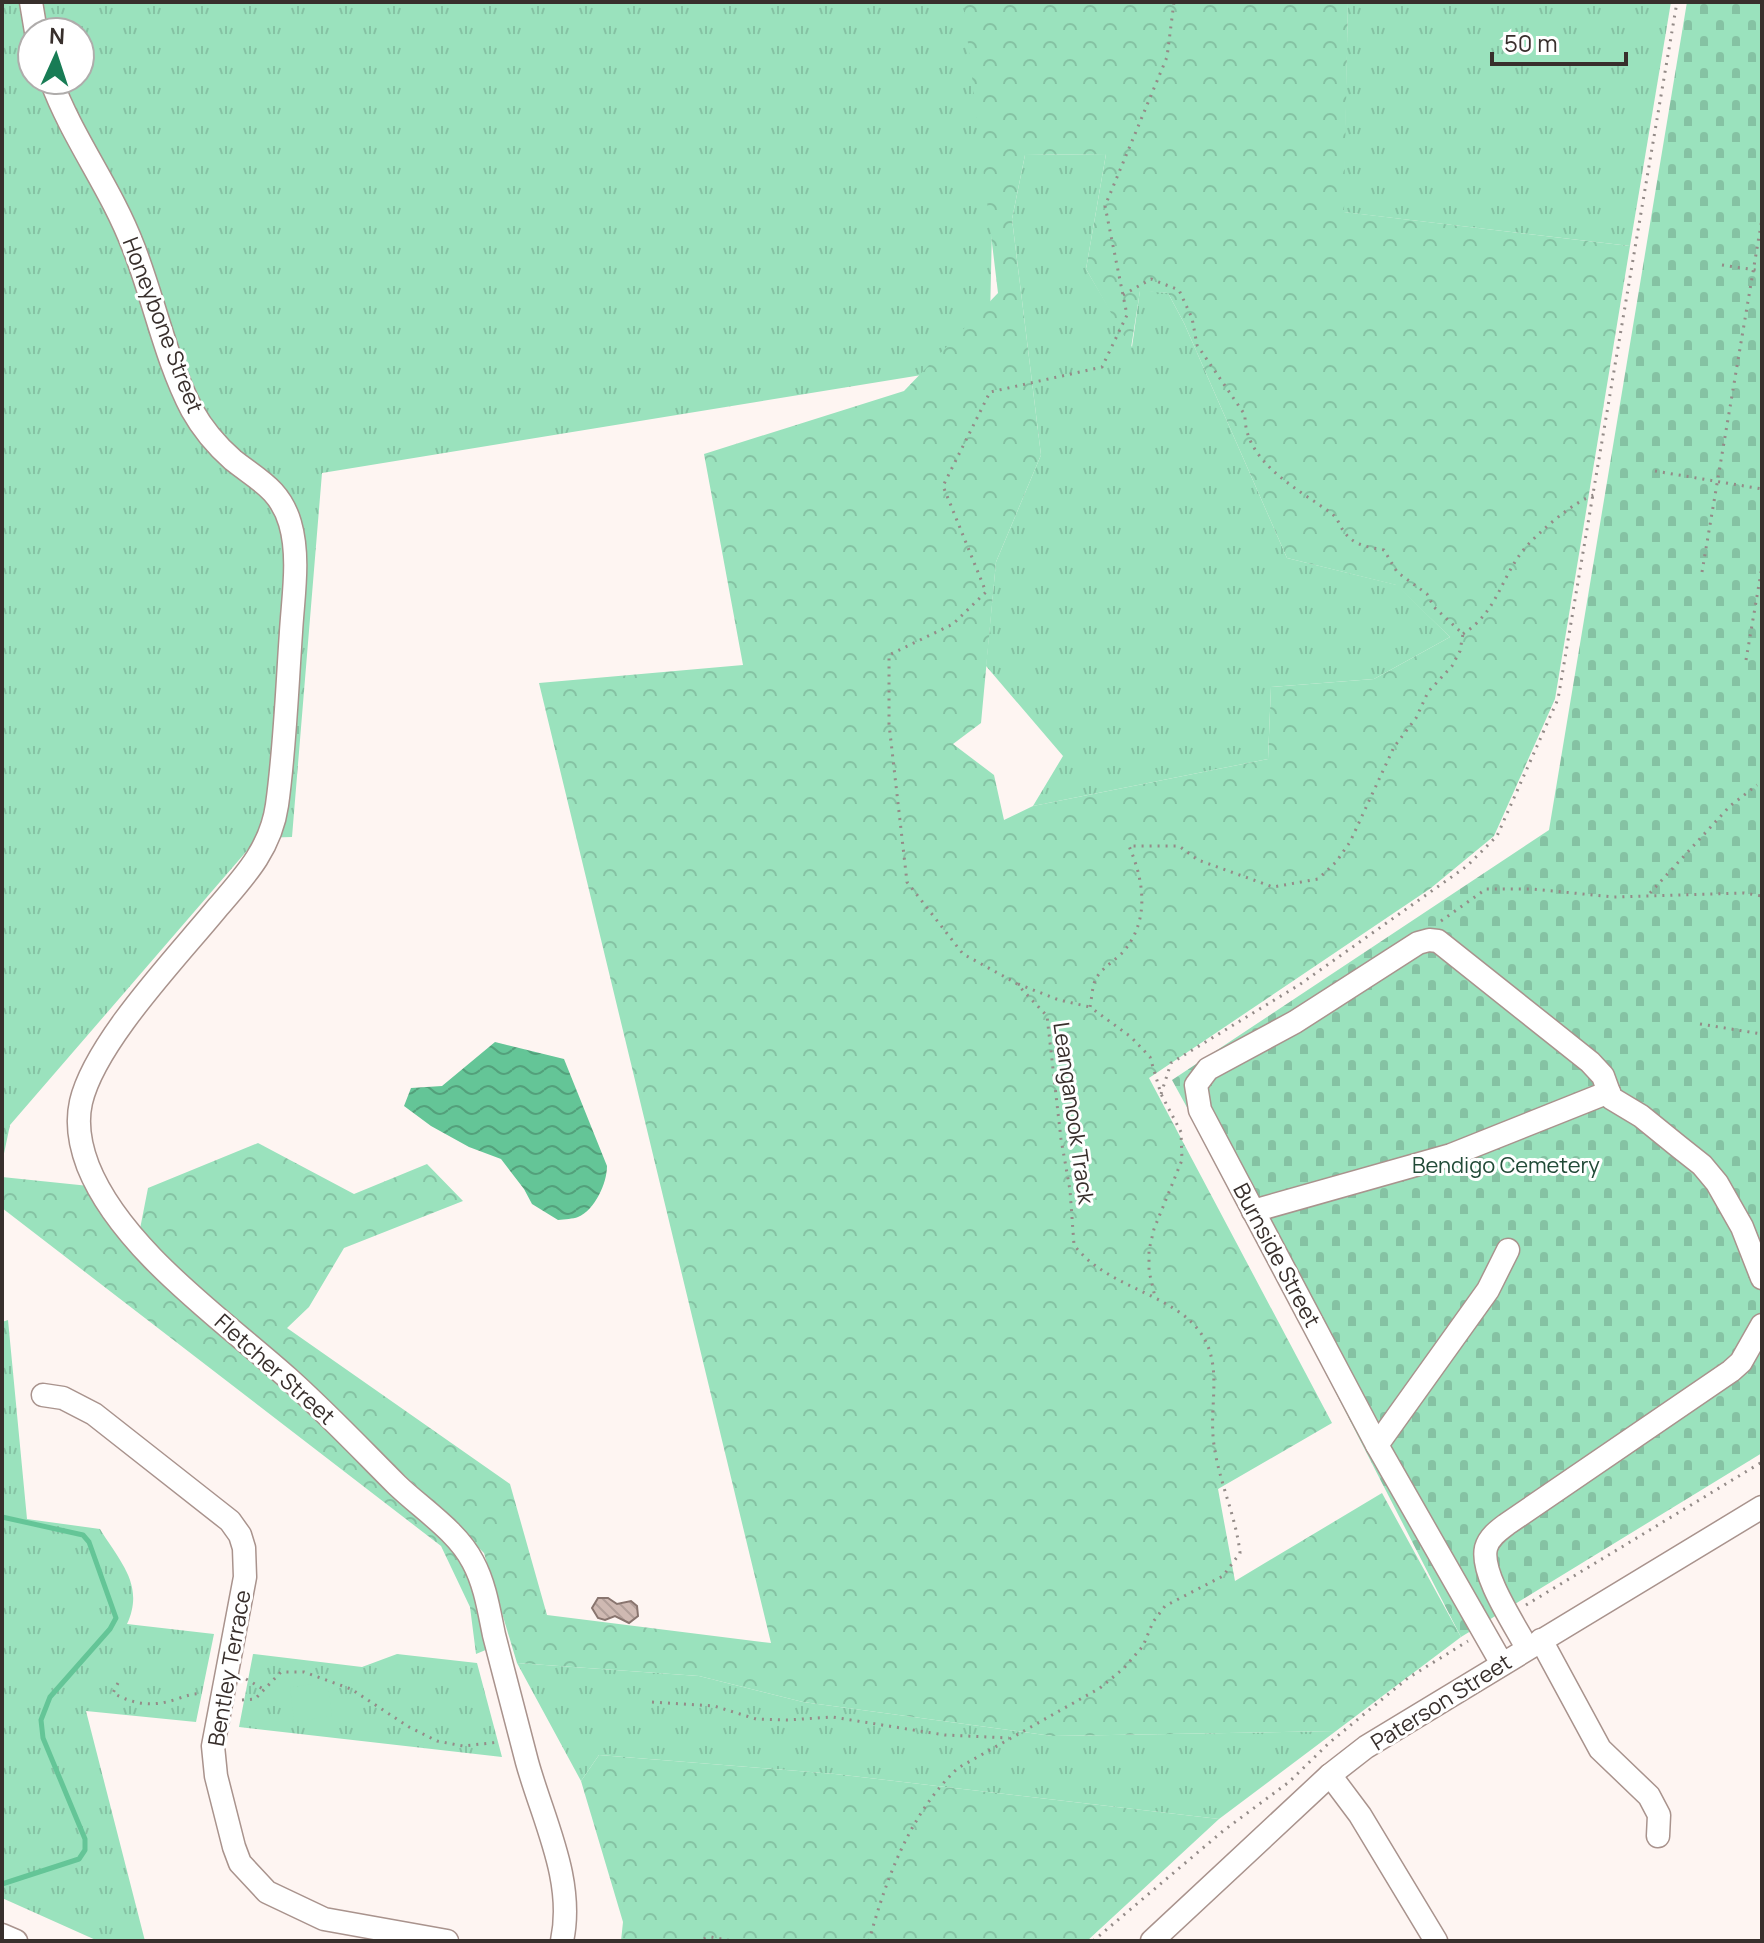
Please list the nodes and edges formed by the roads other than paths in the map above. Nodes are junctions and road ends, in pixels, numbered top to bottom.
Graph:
1 (57, 96) edge
2 (269, 838) joint
3 (1609, 1092) junction
4 (1253, 1211) junction
5 (1508, 1250) dead end
6 (1762, 1278) edge
7 (1762, 1325) edge
8 (43, 1395) dead end
9 (1377, 1445) junction
10 (1762, 1507) edge
11 (1534, 1644) junction
12 (1502, 1664) junction
13 (1330, 1775) junction
14 (1658, 1836) dead end
15 (2, 1935) edge
16 (16, 1941) edge
17 (447, 1941) edge
18 (562, 1941) edge
19 (1152, 1941) edge
20 (1436, 1941) edge

1 - 2 street, Honeybone Street
2 - 18 street, Fletcher Street
3 - 4 street
3 - 4 street, Burnside Street
3 - 6 street
4 - 9 street, Burnside Street
5 - 9 street
7 - 11 street
8 - 17 street, Bentley Terrace
9 - 12 street, Burnside Street
10 - 11 street, Paterson Street
11 - 12 street, Paterson Street
11 - 14 street
12 - 13 street, Paterson Street
13 - 19 street, Paterson Street
13 - 20 street
15 - 16 street

